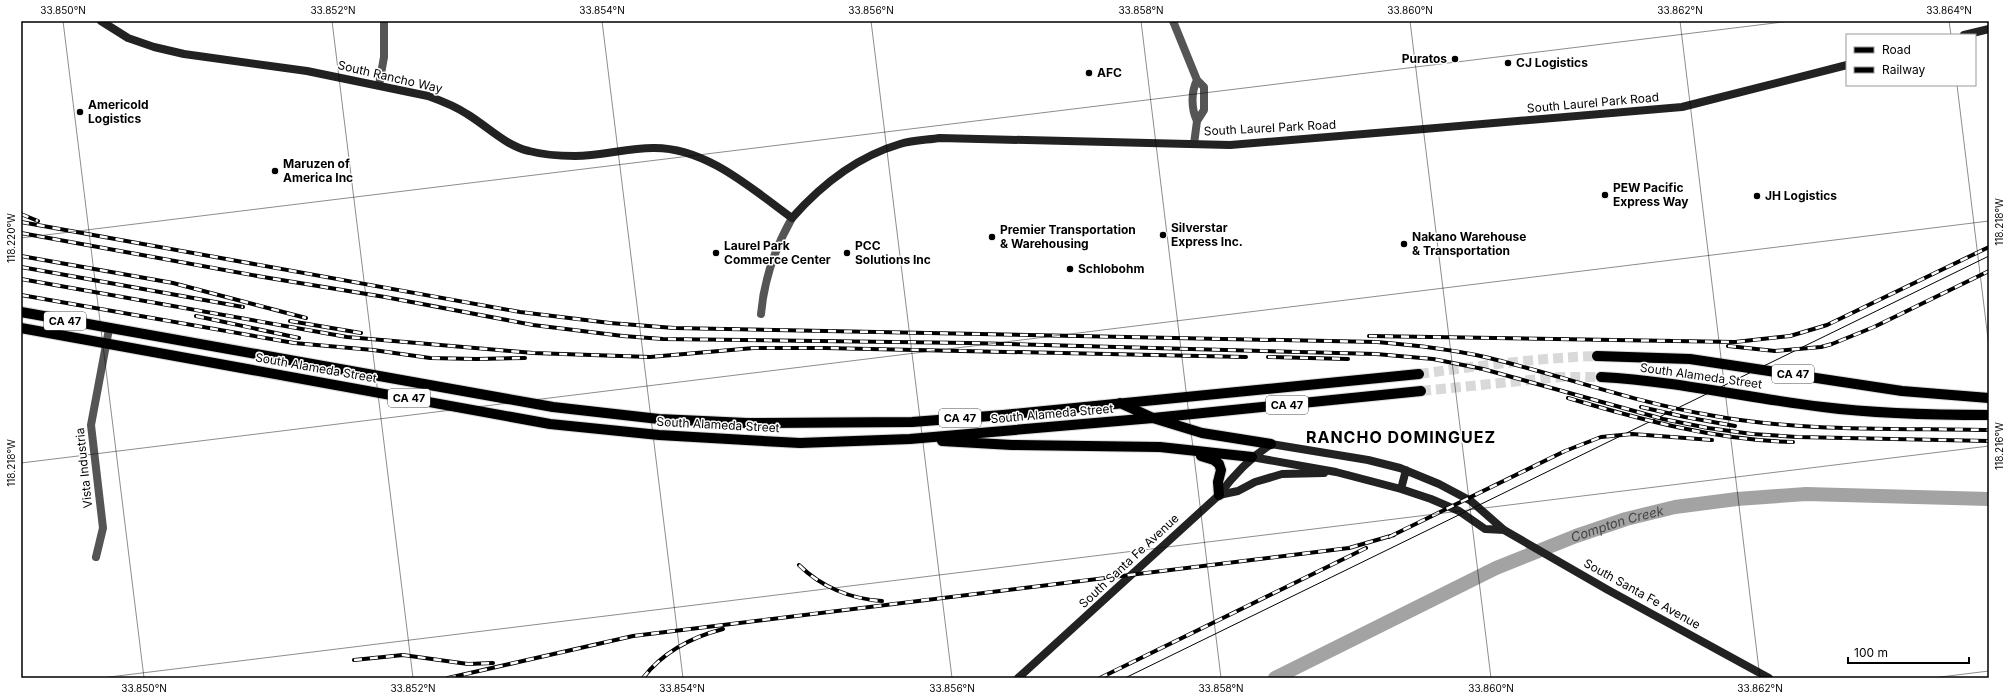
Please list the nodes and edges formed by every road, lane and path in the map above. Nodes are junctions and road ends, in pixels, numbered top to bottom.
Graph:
1 (101, 21) edge
2 (384, 21) edge
3 (1173, 21) edge
4 (1989, 29) edge
5 (1967, 34) edge
6 (1846, 65) edge
7 (379, 85) junction
8 (1194, 144) junction
9 (792, 218) junction
10 (21, 312) edge
11 (762, 314) dead end
12 (21, 328) edge
13 (109, 329) junction
14 (107, 343) junction
15 (1597, 356) tunnel mouth
16 (1419, 374) tunnel mouth
17 (1601, 377) tunnel mouth
18 (1420, 391) tunnel mouth
19 (1989, 398) edge
20 (1120, 403) junction
21 (1989, 416) edge
22 (1153, 418) junction
23 (910, 439) junction
24 (1271, 444) junction
25 (1160, 447) junction
26 (1252, 457) junction
27 (1406, 470) junction
28 (1336, 472) junction
29 (1401, 489) junction
30 (1219, 495) junction
31 (1504, 530) junction
32 (96, 557) dead end
33 (1018, 678) edge
34 (1769, 678) edge

1 - 7 street, South Rancho Way
2 - 7 street
3 - 8 street
4 - 5 street
6 - 8 street, South Laurel Park Road
7 - 9 street, South Rancho Way
8 - 9 street, South Laurel Park Road
9 - 11 street, South Laurel Park Road
10 - 13 main road, South Alameda Street / CA 47
12 - 14 main road, South Alameda Street / CA 47
13 - 14 street, Vista Industria
13 - 20 main road, South Alameda Street / CA 47
14 - 23 main road, South Alameda Street / CA 47
14 - 32 street, Vista Industria
15 - 19 main road, South Alameda Street / CA 47
16 - 20 main road, South Alameda Street / CA 47
17 - 21 main road, South Alameda Street / CA 47
18 - 22 main road, South Alameda Street / CA 47
20 - 22 main road
22 - 23 main road, South Alameda Street / CA 47
22 - 24 main road
23 - 25 main road
24 - 26 street, South Santa Fe Avenue
24 - 27 street, South Santa Fe Avenue
25 - 26 main road
25 - 30 main road
26 - 28 street, South Santa Fe Avenue
26 - 30 street, South Santa Fe Avenue
27 - 29 street
27 - 31 street, South Santa Fe Avenue
28 - 29 street, South Santa Fe Avenue
28 - 30 street
29 - 31 street, South Santa Fe Avenue
30 - 33 street, South Santa Fe Avenue
31 - 34 street, South Santa Fe Avenue

